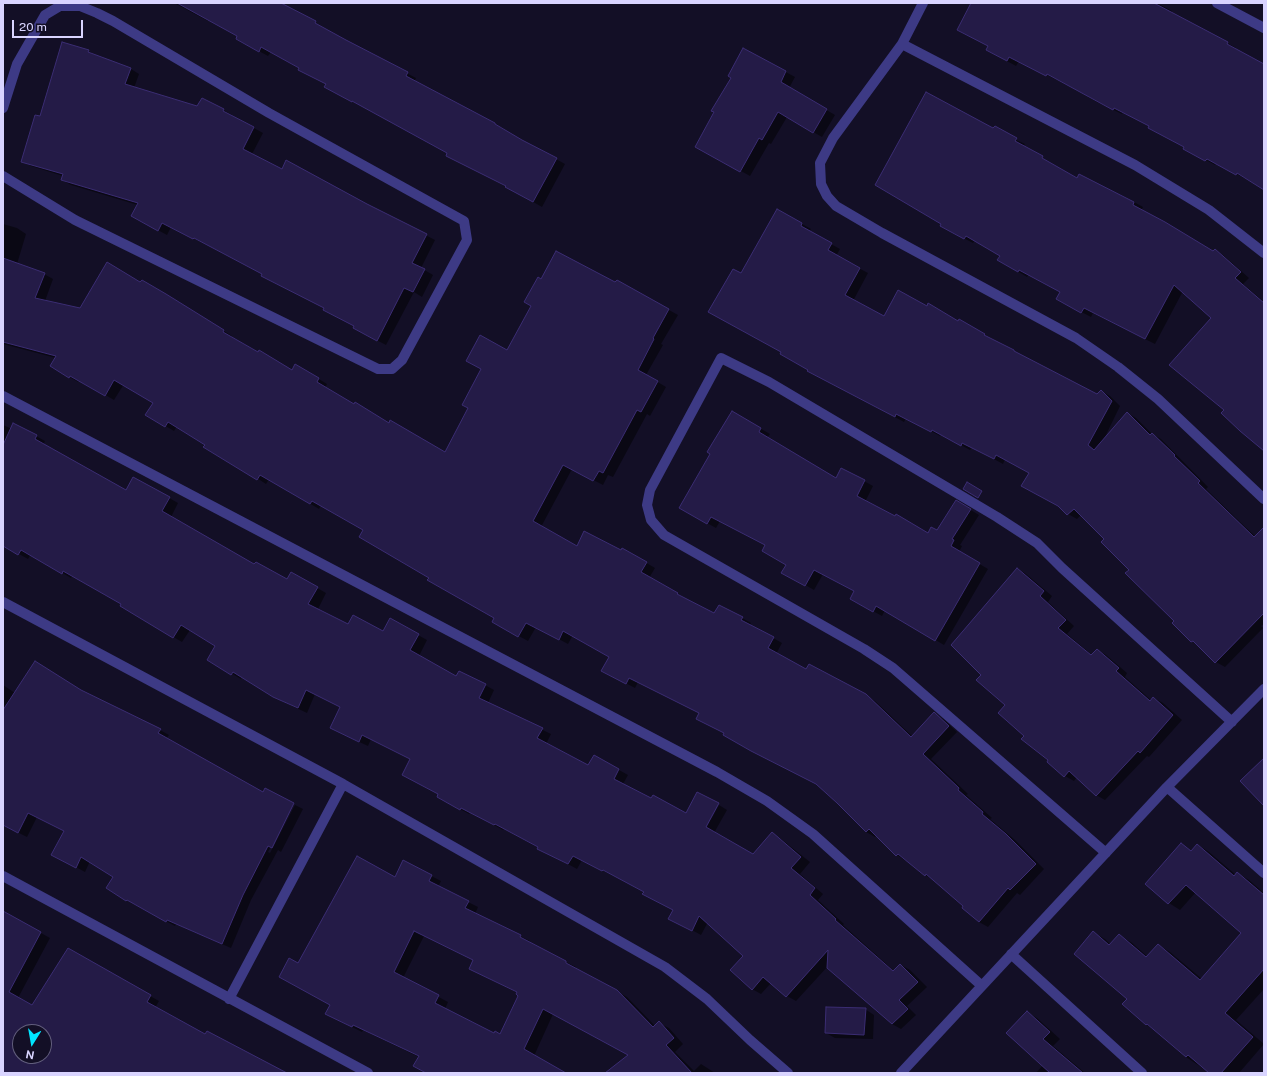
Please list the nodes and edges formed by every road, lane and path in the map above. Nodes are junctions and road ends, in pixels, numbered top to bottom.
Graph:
1 (924, 3) edge
2 (1217, 3) edge
3 (1264, 28) edge
4 (902, 44) junction
5 (3, 108) edge
6 (3, 176) edge
7 (1264, 253) edge
8 (3, 396) edge
9 (1264, 499) edge
10 (3, 602) edge
11 (1264, 689) edge
12 (1232, 722) junction
13 (344, 784) junction
14 (1166, 787) junction
15 (1106, 853) junction
16 (1264, 873) edge
17 (3, 876) edge
18 (1011, 954) junction
19 (982, 986) junction
20 (229, 999) junction
21 (368, 1073) edge
22 (788, 1073) edge
23 (901, 1073) edge
24 (1142, 1073) edge

1 - 4 street
2 - 3 street
4 - 7 street
4 - 9 street
5 - 6 street
8 - 19 street
10 - 13 street
11 - 12 street
12 - 14 street
12 - 15 street
13 - 20 street
13 - 22 street
14 - 15 street
14 - 16 street
15 - 18 street
17 - 20 street
18 - 19 street
18 - 24 street
19 - 23 street
20 - 21 street

